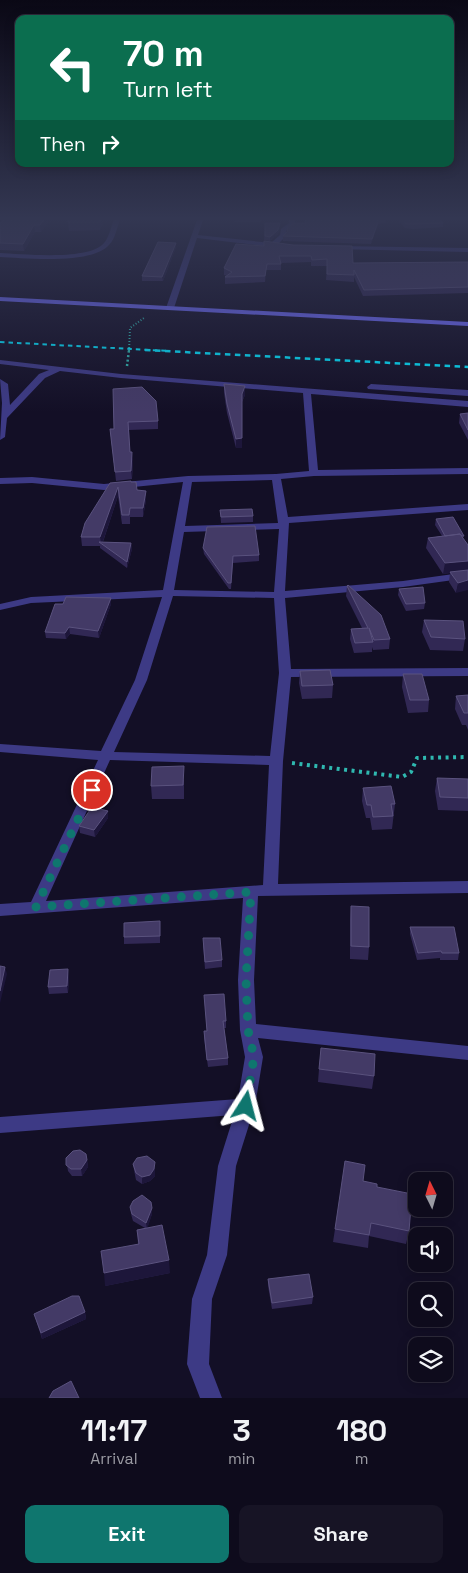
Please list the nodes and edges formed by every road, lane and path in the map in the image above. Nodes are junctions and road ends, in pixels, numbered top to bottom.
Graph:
1 (176, 282) edge
2 (2, 300) edge
3 (166, 308) junction
4 (468, 324) edge
5 (0, 362) edge
6 (28, 365) junction
7 (58, 369) junction
8 (125, 369) junction
9 (0, 381) edge
10 (307, 391) junction
11 (468, 393) edge
12 (468, 404) edge
13 (3, 418) junction
14 (0, 437) edge
15 (468, 471) edge
16 (314, 473) junction
17 (276, 477) junction
18 (188, 479) junction
19 (0, 481) edge
20 (468, 507) edge
21 (284, 523) junction
22 (180, 529) junction
23 (468, 575) edge
24 (168, 593) junction
25 (279, 594) junction
26 (0, 607) edge
27 (468, 672) edge
28 (285, 673) junction
29 (0, 748) edge
30 (107, 756) junction
31 (468, 757) edge
32 (276, 760) junction
33 (468, 887) edge
34 (270, 890) junction
35 (251, 892) junction
36 (36, 907) junction
37 (0, 910) edge
38 (248, 1030) junction
39 (468, 1053) edge
40 (246, 1106) junction
41 (0, 1125) edge
42 (211, 1398) edge

1 - 3 street
2 - 3 street
3 - 4 street
3 - 8 path
5 - 6 street
6 - 7 street
6 - 8 street
7 - 10 street
7 - 13 street
8 - 11 street
9 - 13 street
10 - 12 street
10 - 16 street
13 - 14 street
15 - 16 street
16 - 17 street
17 - 18 street
17 - 21 street
18 - 19 street
18 - 22 street
20 - 21 street
21 - 22 street
21 - 25 street
22 - 24 street
23 - 25 street
24 - 25 street
24 - 26 street
24 - 30 street
25 - 28 street
27 - 28 street
28 - 32 street
29 - 30 street
30 - 32 street
30 - 36 street
31 - 32 path
32 - 34 street
33 - 34 street
34 - 35 street
35 - 36 street
35 - 38 street
36 - 37 street
38 - 39 street
38 - 40 street
40 - 41 street
40 - 42 street

